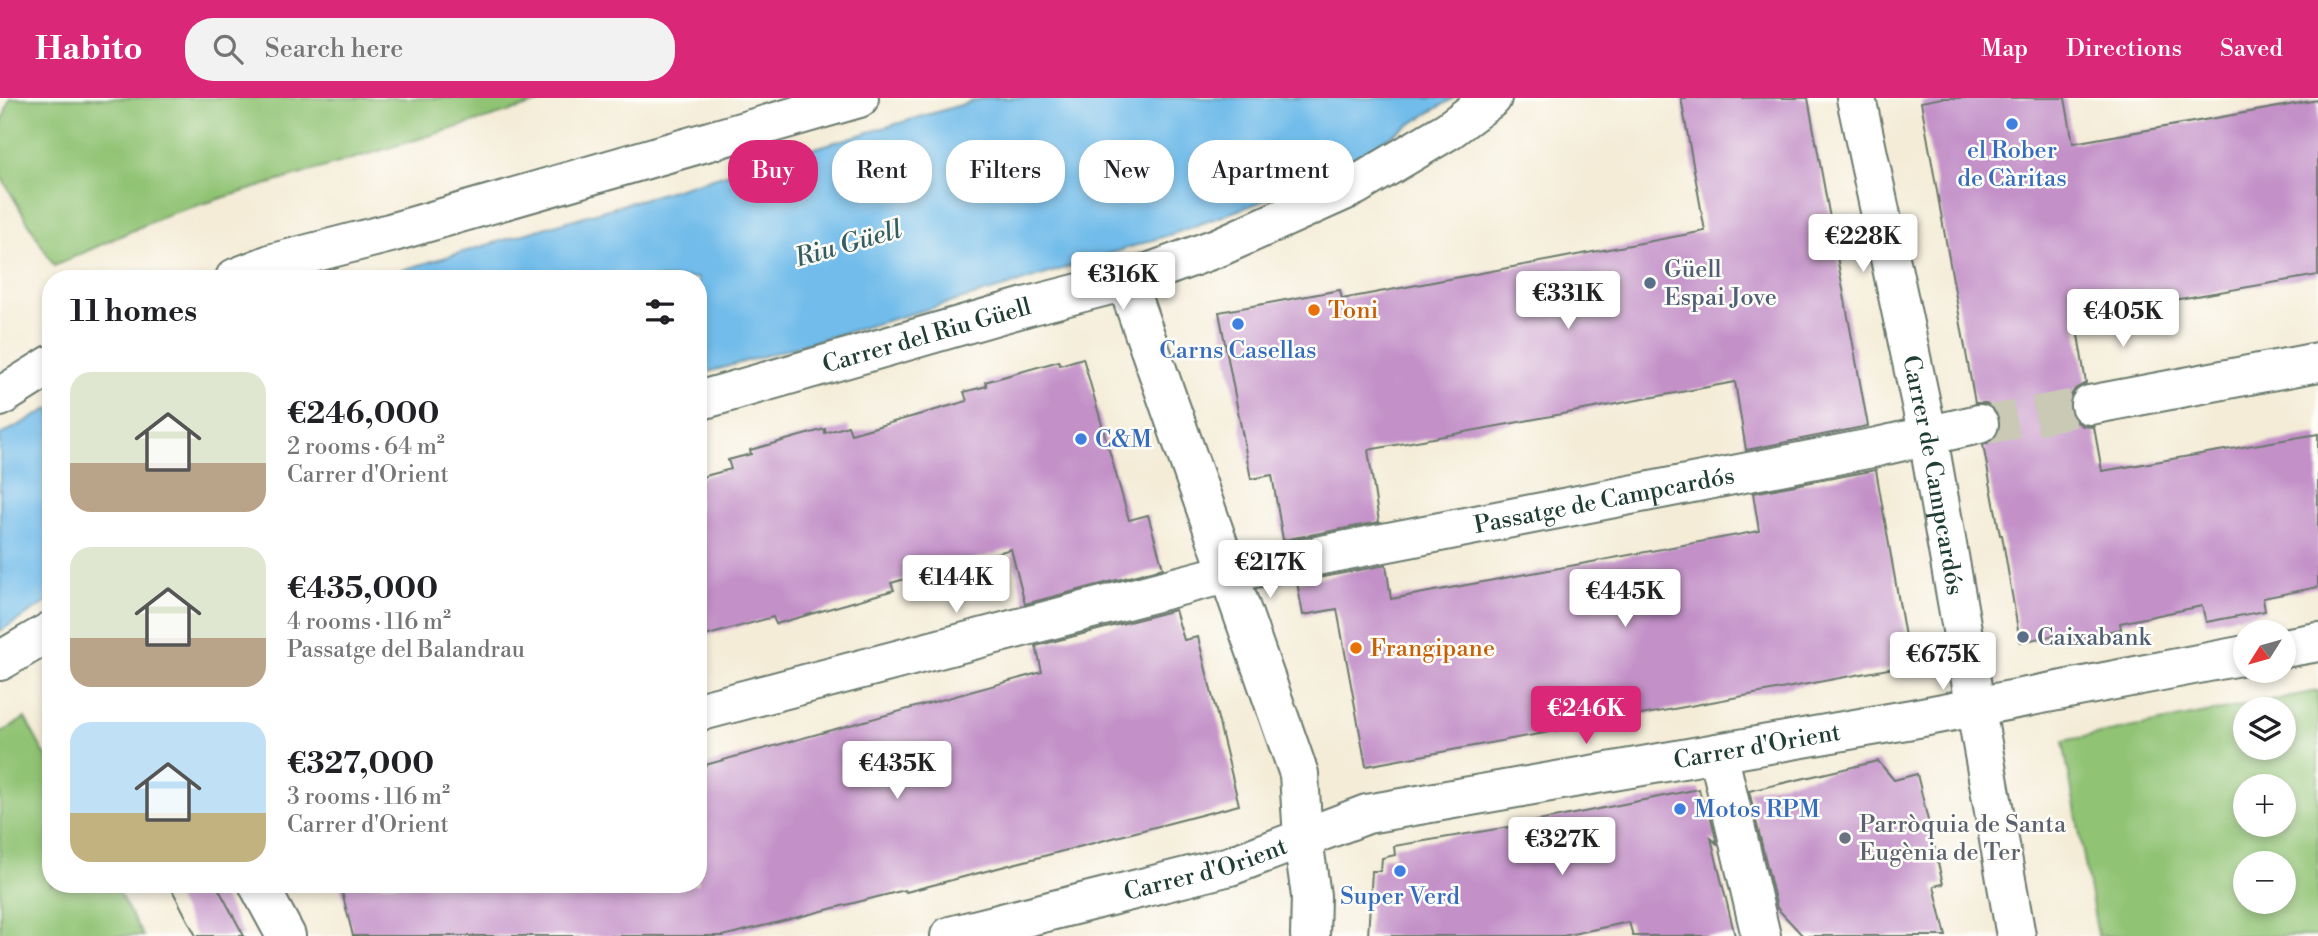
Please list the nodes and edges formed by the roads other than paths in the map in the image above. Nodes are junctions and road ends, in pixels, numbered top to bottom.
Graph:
1 (859, 98) edge
2 (1492, 98) edge
3 (1856, 98) edge
4 (255, 270) edge
5 (1126, 281) junction
6 (2318, 362) edge
7 (42, 371) edge
8 (0, 397) edge
9 (707, 398) edge
10 (2090, 405) tunnel mouth
11 (1979, 424) tunnel mouth
12 (1928, 437) junction
13 (1229, 573) junction
14 (42, 636) edge
15 (2318, 642) edge
16 (2296, 646) edge
17 (2233, 657) edge
18 (0, 660) edge
19 (1975, 707) junction
20 (707, 710) edge
21 (1718, 753) junction
22 (1303, 839) junction
23 (263, 893) edge
24 (286, 936) edge
25 (950, 936) edge
26 (1310, 936) edge
27 (1761, 936) edge
28 (2016, 936) edge

1 - 4 street
2 - 5 street, Carrer del Riu Güell
3 - 12 street, Carrer de Campcardós
5 - 9 street, Carrer del Riu Güell
5 - 13 street
6 - 10 street
7 - 8 street
11 - 12 street, Passatge de Campcardós
12 - 13 street, Passatge de Campcardós
12 - 19 street, Carrer de Campcardós
13 - 20 street, Passatge de Campcardós
13 - 22 street
14 - 18 street
15 - 16 street
17 - 19 street, Carrer d'Orient
19 - 21 street, Carrer d'Orient
19 - 28 street, Carrer de Campcardós
21 - 22 street, Carrer d'Orient
21 - 27 street
22 - 25 street, Carrer d'Orient
22 - 26 street
23 - 24 street

